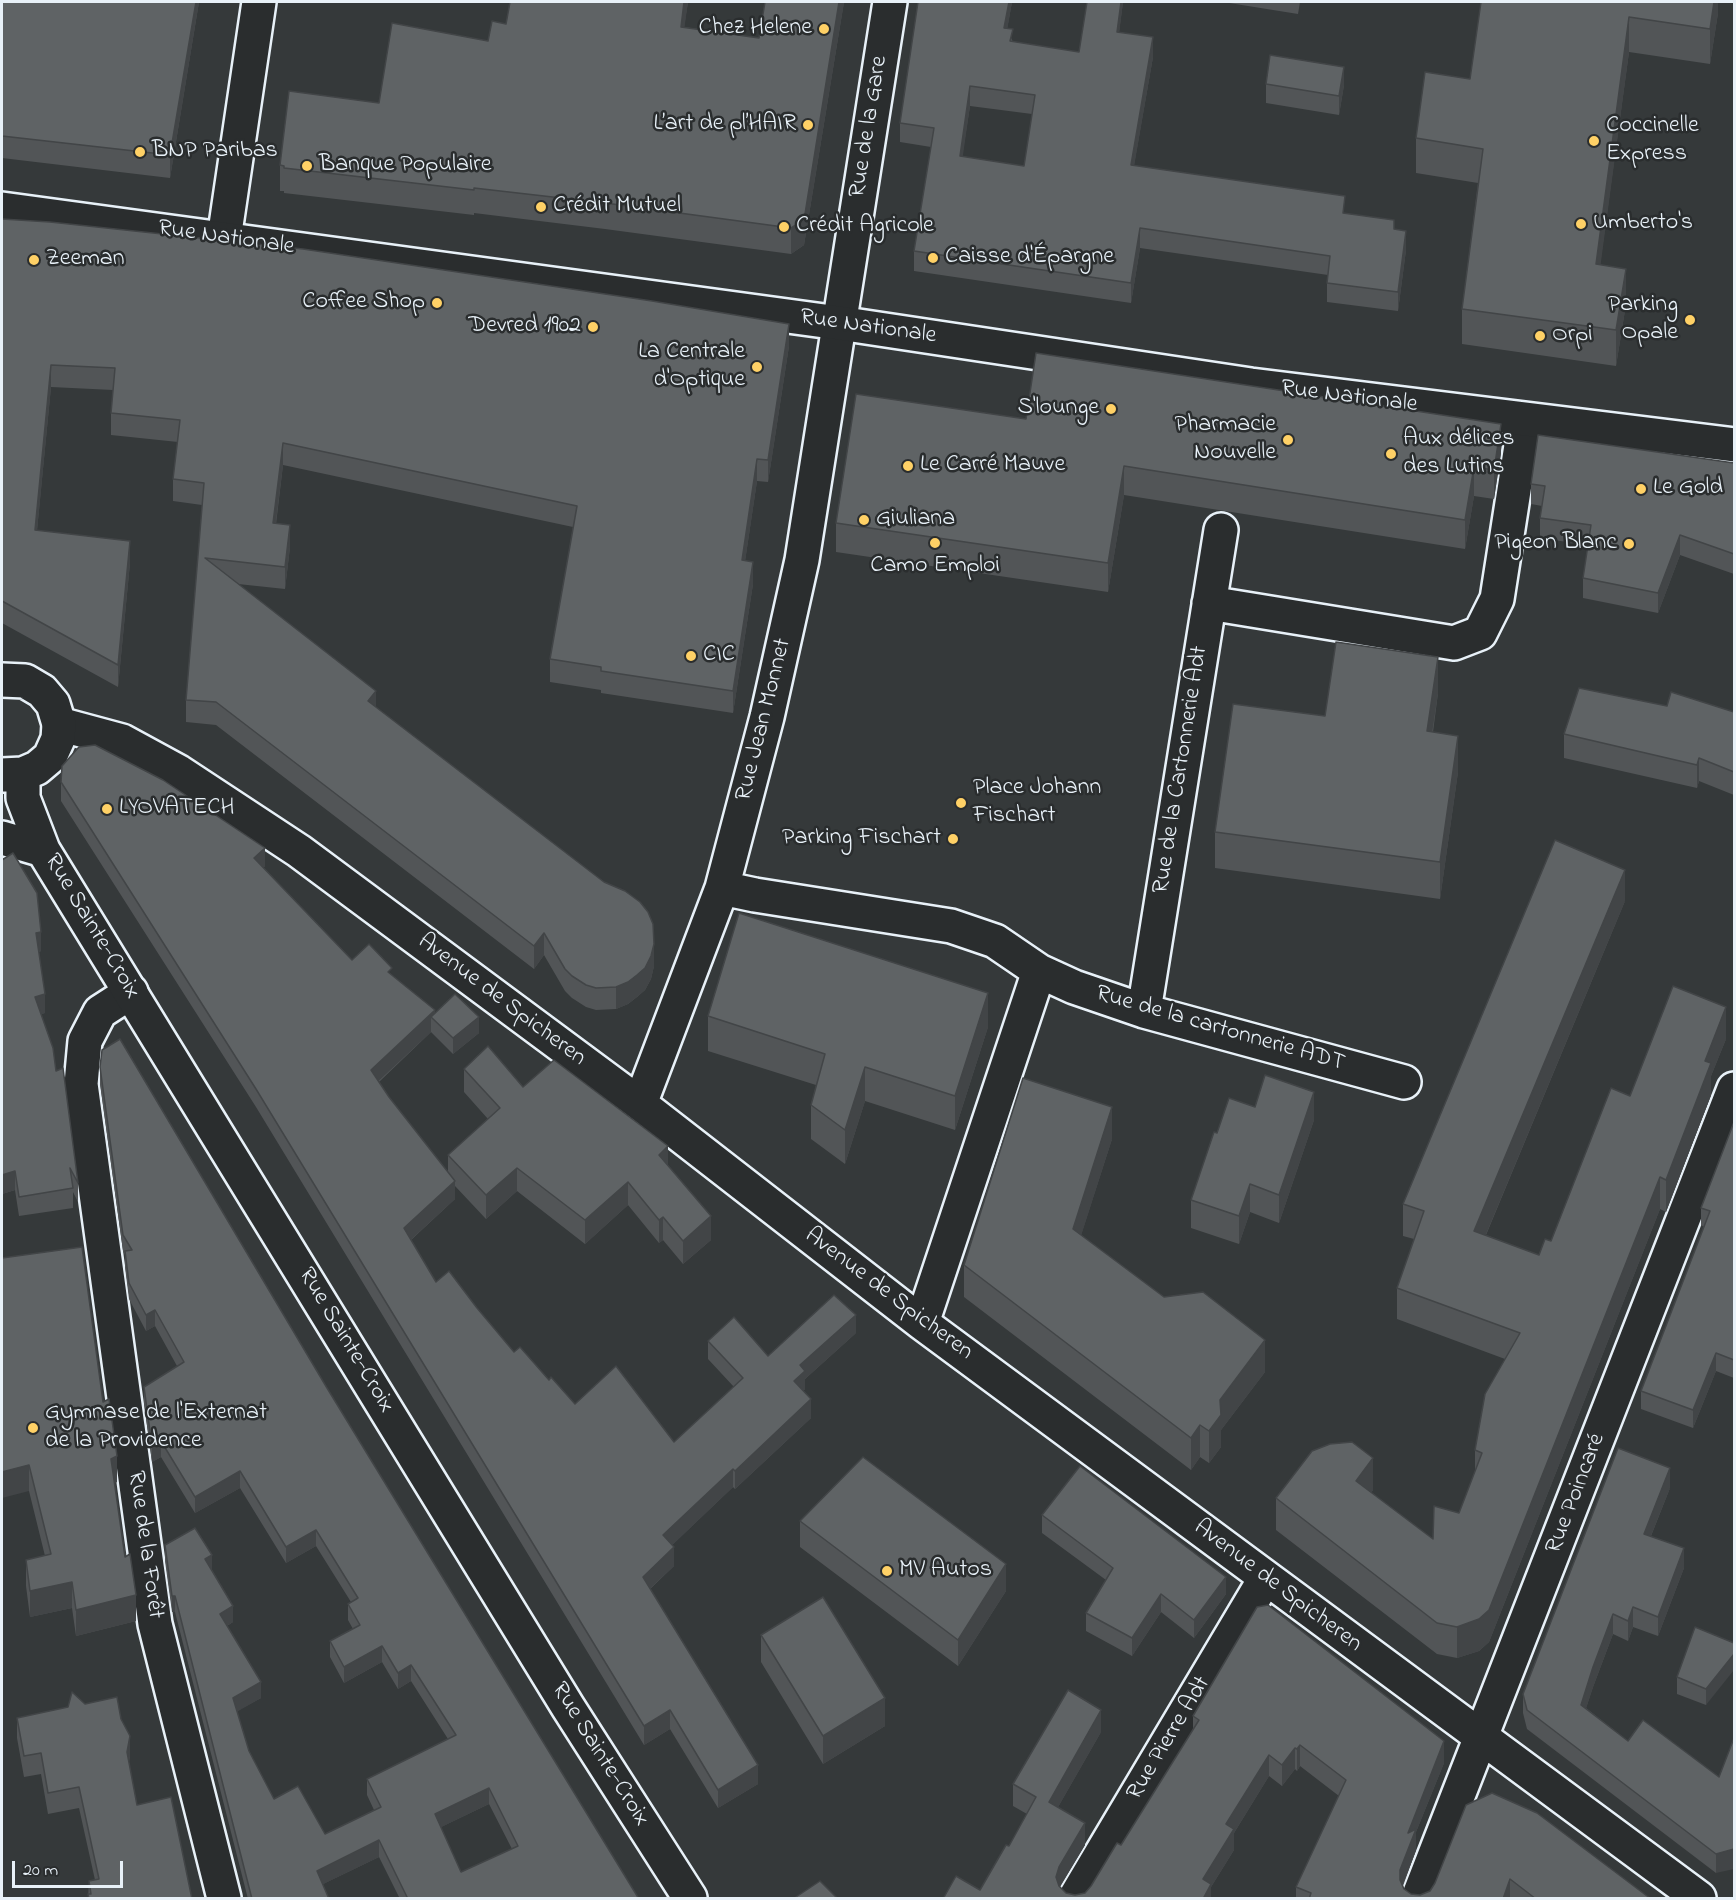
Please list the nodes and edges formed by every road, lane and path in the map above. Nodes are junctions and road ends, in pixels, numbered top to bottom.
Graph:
1 (259, 2) edge
2 (890, 2) edge
3 (2, 209) edge
4 (224, 239) junction
5 (839, 323) junction
6 (1525, 420) junction
7 (1734, 445) edge
8 (1221, 530) dead end
9 (1209, 603) junction
10 (2, 680) edge
11 (59, 724) junction
12 (12, 775) edge
13 (2, 838) edge
14 (43, 850) junction
15 (722, 888) junction
16 (1039, 971) junction
17 (131, 992) junction
18 (1144, 1011) junction
19 (1404, 1082) dead end
20 (1734, 1089) edge
21 (640, 1104) junction
22 (922, 1323) junction
23 (1266, 1579) junction
24 (1482, 1738) junction
25 (224, 1899) edge
26 (690, 1899) edge
27 (1075, 1899) edge
28 (1418, 1899) edge
29 (1699, 1899) edge

1 - 4 street
2 - 5 street, Rue de la Gare
3 - 4 street, Rue Nationale
4 - 5 street, Rue Nationale
5 - 6 street, Rue Nationale
5 - 15 street, Rue Jean Monnet
6 - 7 street, Rue Nationale
6 - 9 street
8 - 9 street, Rue de la Cartonnerie Adt
9 - 18 street, Rue de la Cartonnerie Adt
10 - 11 street
11 - 12 street
11 - 21 street, Avenue de Spicheren
12 - 14 street, Rue Sainte-Croix
13 - 14 street
14 - 17 street, Rue Sainte-Croix
15 - 16 street, Rue de la cartonnerie ADT
15 - 21 street, Rue Jean Monnet
16 - 18 street, Rue de la cartonnerie ADT
16 - 22 street
17 - 25 street, Rue de la Forêt
17 - 26 street, Rue Sainte-Croix
18 - 19 street, Rue de la cartonnerie ADT
20 - 24 street, Rue Poincaré
21 - 22 street, Avenue de Spicheren
22 - 23 street, Avenue de Spicheren
23 - 24 street, Avenue de Spicheren
23 - 27 street, Rue Pierre Adt
24 - 28 street, Rue Poincaré
24 - 29 street, Avenue de Spicheren

